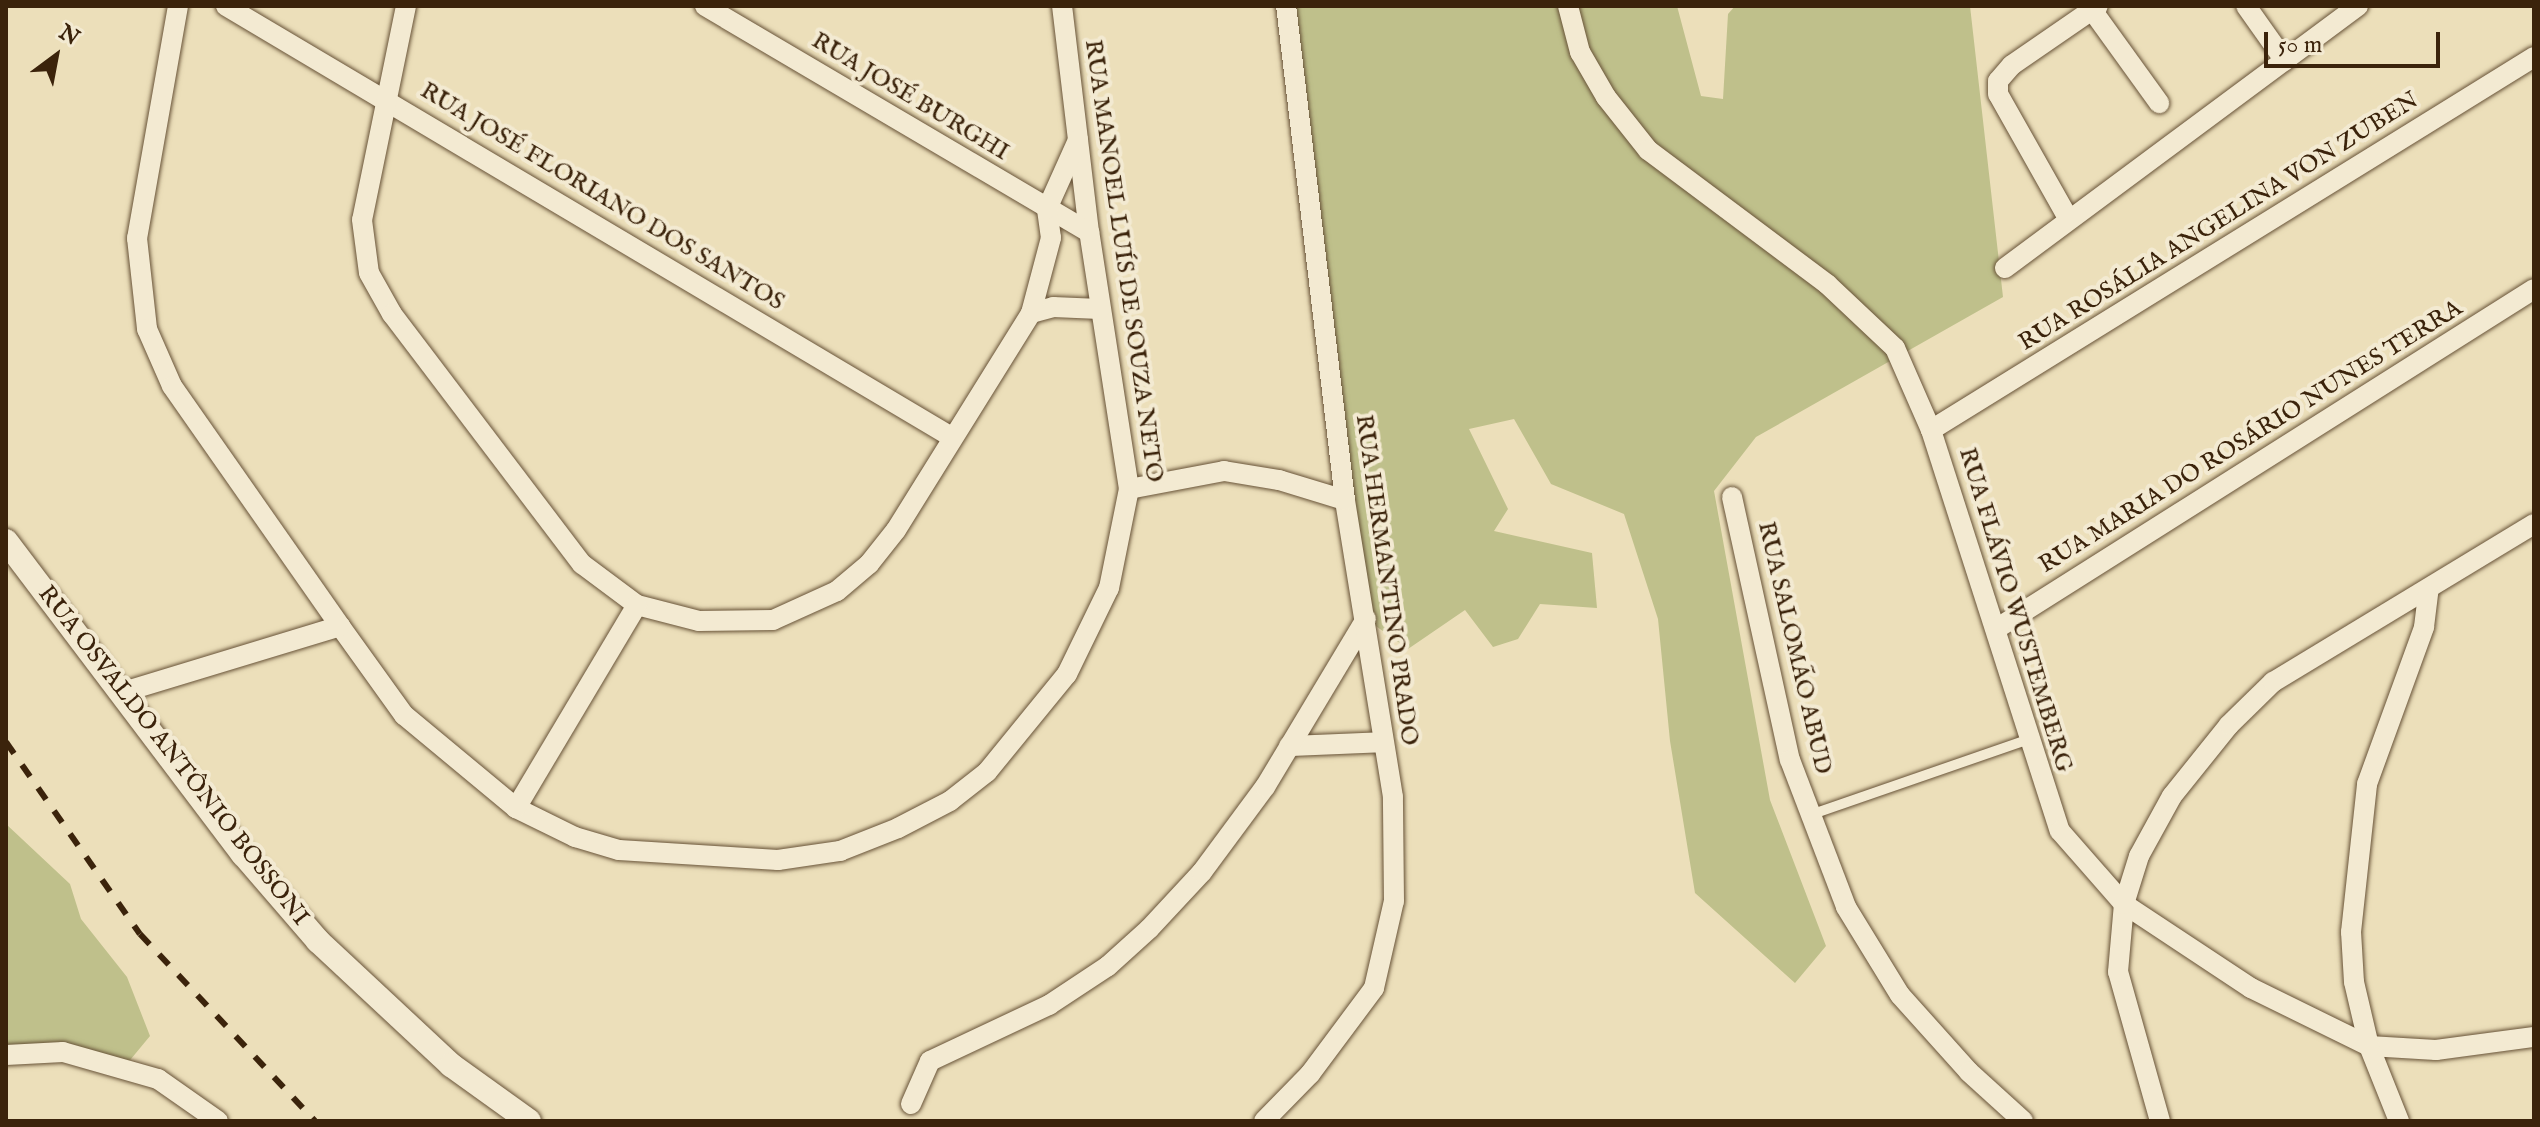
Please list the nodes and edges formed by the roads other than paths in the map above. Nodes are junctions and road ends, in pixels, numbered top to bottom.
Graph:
1 (178, 6) edge
2 (226, 6) edge
3 (406, 6) edge
4 (705, 6) edge
5 (1062, 6) edge
6 (1286, 6) edge
7 (1568, 6) edge
8 (2246, 6) edge
9 (2358, 6) edge
10 (2095, 8) edge
11 (2534, 57) edge
12 (2285, 61) junction
13 (388, 98) junction
14 (2159, 103) dead end
15 (1080, 136) junction
16 (1047, 209) junction
17 (2068, 218) junction
18 (1089, 232) junction
19 (2005, 268) dead end
20 (2534, 289) edge
21 (1100, 309) junction
22 (1031, 313) junction
23 (1931, 430) junction
24 (950, 436) junction
25 (1129, 489) junction
26 (1732, 497) dead end
27 (1345, 500) junction
28 (2534, 524) edge
29 (6, 541) edge
30 (2428, 592) junction
31 (637, 605) junction
32 (1366, 619) junction
33 (340, 626) junction
34 (1996, 629) junction
35 (120, 693) junction
36 (2030, 739) junction
37 (1383, 742) junction
38 (1289, 746) junction
39 (516, 808) junction
40 (1810, 815) junction
41 (2124, 904) junction
42 (2534, 1037) edge
43 (2369, 1046) junction
44 (6, 1055) edge
45 (911, 1104) dead end
46 (218, 1121) edge
47 (529, 1121) edge
48 (1264, 1121) edge
49 (2023, 1121) edge
50 (2160, 1121) edge
51 (2399, 1121) edge

1 - 33 street, RUA MANOEL LUÍS DE SOUZA NETO
2 - 13 street, RUA JOSÉ FLORIANO DOS SANTOS
3 - 13 street
4 - 16 street, RUA JOSÉ BURGHI
5 - 15 street, RUA MANOEL LUÍS DE SOUZA NETO
6 - 27 street, RUA HERMANTINO PRADO
7 - 23 street, RUA FLÁVIO WUSTEMBERG
8 - 12 street
9 - 12 street
10 - 14 street
10 - 17 street
11 - 23 street, RUA ROSÁLIA ANGELINA VON ZUBEN
12 - 17 street
13 - 24 street, RUA JOSÉ FLORIANO DOS SANTOS
13 - 31 street
15 - 16 street
15 - 18 street, RUA MANOEL LUÍS DE SOUZA NETO
16 - 18 street, RUA JOSÉ BURGHI
16 - 22 street
17 - 19 street
18 - 21 street, RUA MANOEL LUÍS DE SOUZA NETO
20 - 34 street, RUA MARIA DO ROSÁRIO NUNES TERRA
21 - 22 street
21 - 25 street, RUA MANOEL LUÍS DE SOUZA NETO
22 - 24 street
23 - 34 street, RUA FLÁVIO WUSTEMBERG
24 - 31 street
25 - 27 street
25 - 39 street, RUA MANOEL LUÍS DE SOUZA NETO
26 - 40 street, RUA SALOMÃO ABUD
27 - 32 street, RUA HERMANTINO PRADO
28 - 30 street
29 - 35 street, RUA OSVALDO ANTÔNIO BOSSONI
30 - 41 street
30 - 43 street
31 - 39 street
32 - 37 street, RUA HERMANTINO PRADO
32 - 38 street
33 - 35 street
33 - 39 street, RUA MANOEL LUÍS DE SOUZA NETO
34 - 36 street, RUA FLÁVIO WUSTEMBERG
35 - 47 street, RUA OSVALDO ANTÔNIO BOSSONI
36 - 40 lane
36 - 41 street, RUA FLÁVIO WUSTEMBERG
37 - 38 street
37 - 48 street, RUA HERMANTINO PRADO
38 - 45 street
40 - 49 street, RUA SALOMÃO ABUD
41 - 43 street, RUA FLÁVIO WUSTEMBERG
41 - 50 street
42 - 43 street, RUA FLÁVIO WUSTEMBERG
43 - 51 street
44 - 46 street

